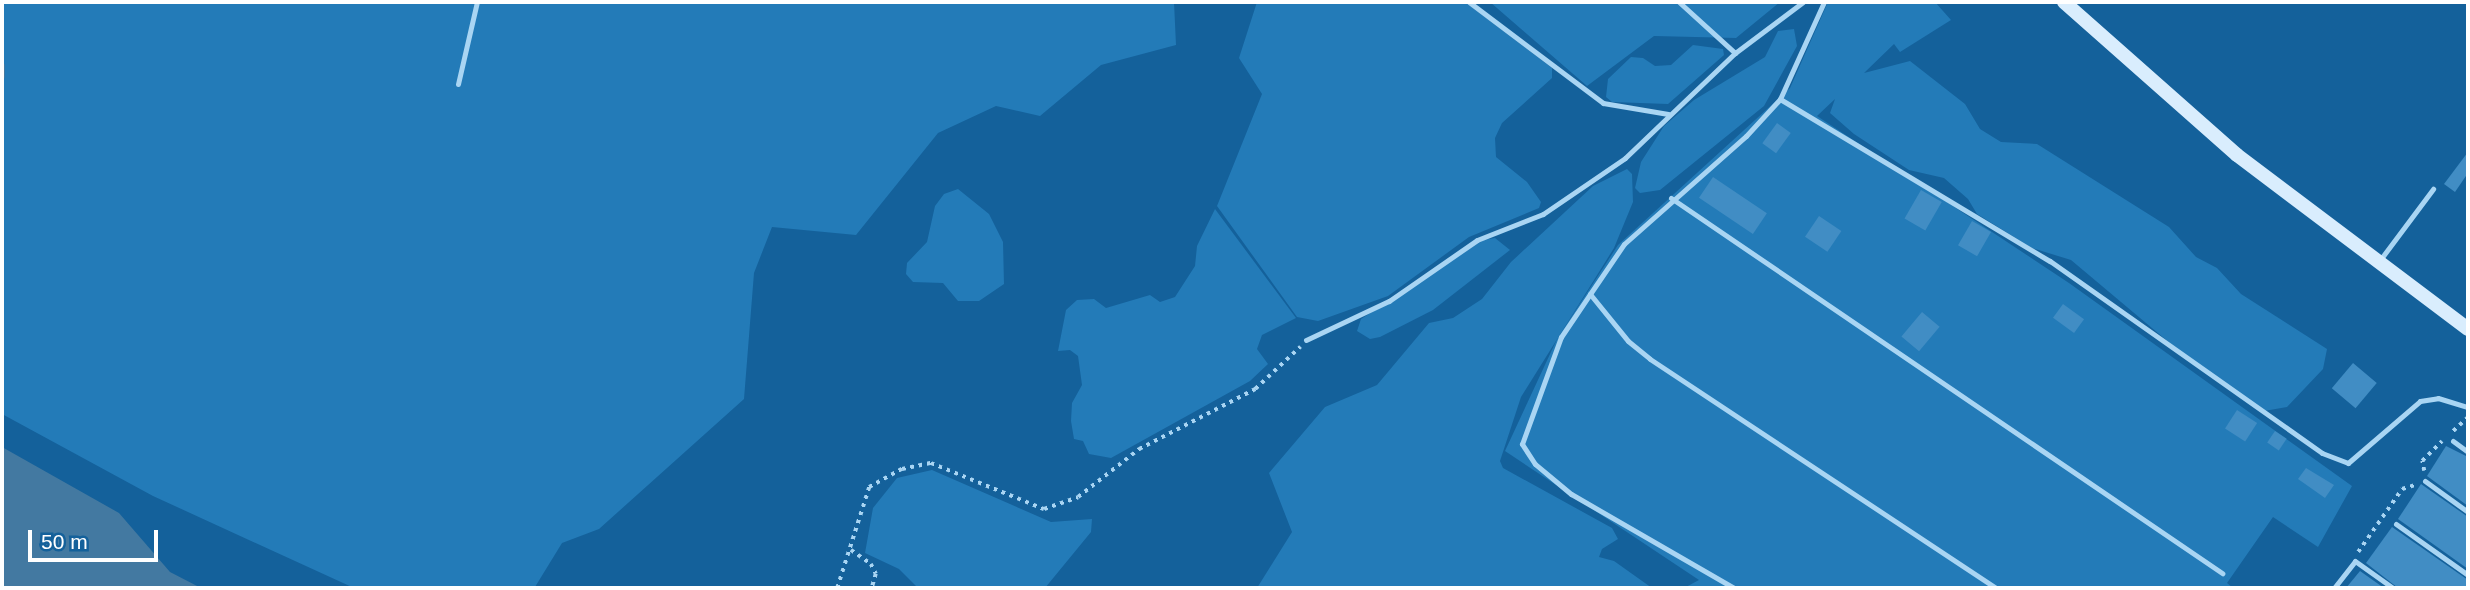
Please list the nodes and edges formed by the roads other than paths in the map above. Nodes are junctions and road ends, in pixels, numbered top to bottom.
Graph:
1 (477, 2) edge
2 (1469, 2) edge
3 (1679, 2) edge
4 (1803, 2) edge
5 (1824, 2) edge
6 (2064, 2) edge
7 (1735, 53) junction
8 (458, 84) dead end
9 (1780, 99) junction
10 (1668, 114) junction
11 (2433, 189) dead end
12 (1671, 198) junction
13 (2378, 262) junction
14 (1590, 294) junction
15 (2468, 329) edge
16 (1306, 340) road end
17 (2468, 407) edge
18 (2453, 441) dead end
19 (2468, 452) edge
20 (2425, 481) road end
21 (2468, 512) edge
22 (2396, 524) dead end
23 (2222, 573) dead end
24 (2468, 575) edge
25 (1734, 588) edge
26 (1996, 588) edge
27 (2334, 588) edge
28 (2393, 588) edge

1 - 8 lane
2 - 10 lane
3 - 7 lane
4 - 7 lane
5 - 9 lane
6 - 13 street
7 - 10 lane
9 - 12 lane
9 - 17 lane
10 - 16 lane
11 - 13 lane
12 - 14 lane
12 - 23 lane
13 - 15 street
14 - 25 lane
14 - 26 lane
18 - 19 lane
20 - 21 lane
22 - 24 lane
27 - 28 lane

